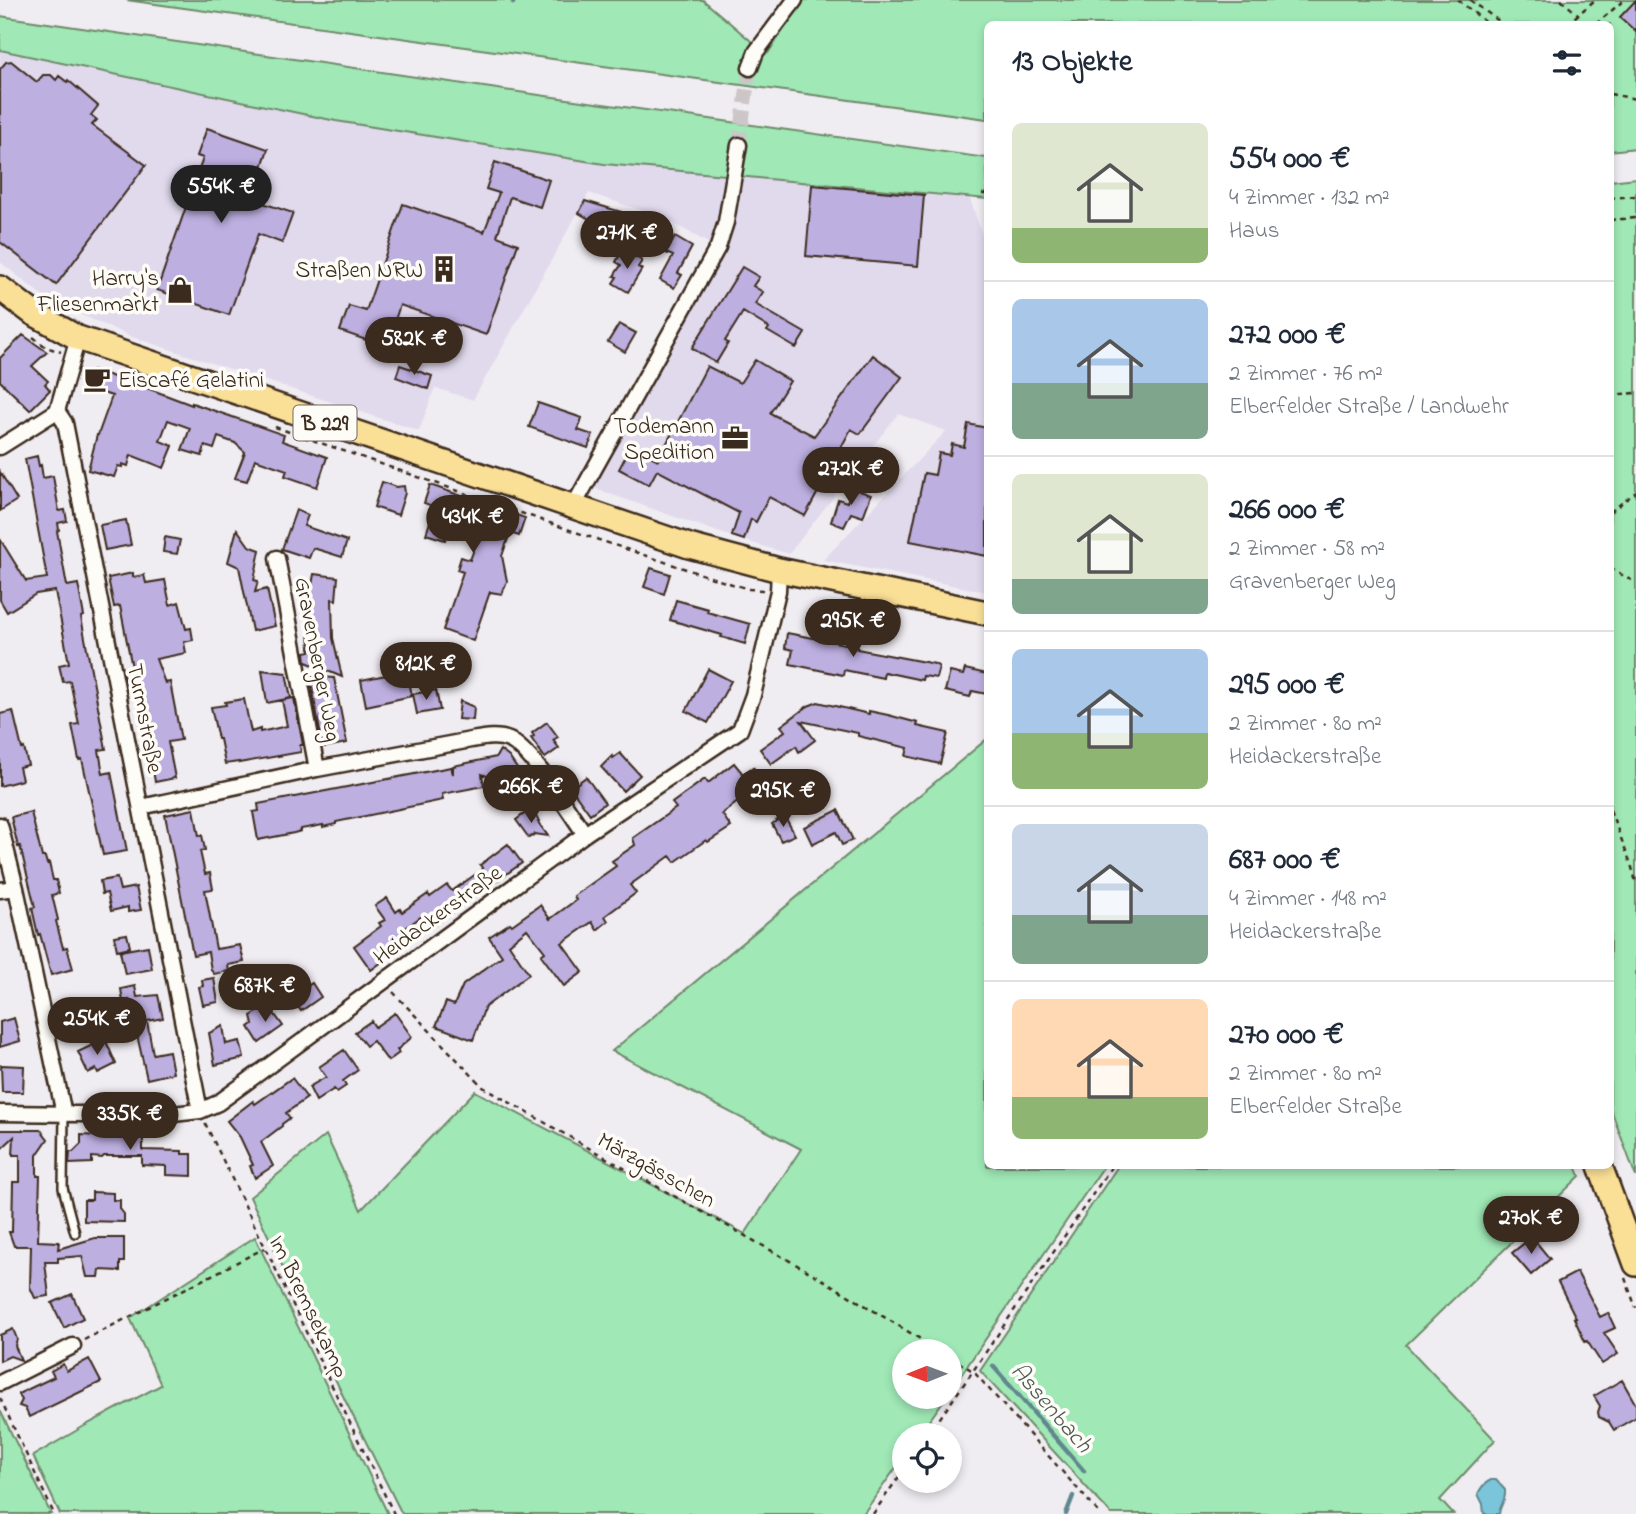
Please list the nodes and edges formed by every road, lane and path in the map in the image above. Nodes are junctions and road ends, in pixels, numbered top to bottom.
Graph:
1 (795, 0) edge
2 (1458, 0) edge
3 (1470, 0) edge
4 (1561, 0) edge
5 (1595, 0) edge
6 (1624, 0) edge
7 (1579, 15) junction
8 (1484, 21) edge
9 (1499, 21) edge
10 (1571, 21) edge
11 (1600, 21) edge
12 (750, 68) tunnel mouth
13 (1614, 95) edge
14 (1636, 99) edge
15 (739, 145) tunnel mouth
16 (1636, 196) edge
17 (1614, 198) edge
18 (1636, 218) edge
19 (1614, 220) edge
20 (0, 288) edge
21 (78, 338) junction
22 (1636, 393) edge
23 (1614, 395) edge
24 (57, 411) junction
25 (0, 447) edge
26 (1636, 492) edge
27 (573, 507) junction
28 (1614, 509) edge
29 (277, 558) dead end
30 (779, 570) junction
31 (1614, 570) edge
32 (1636, 583) edge
33 (984, 612) edge
34 (317, 769) junction
35 (141, 807) junction
36 (1614, 821) edge
37 (0, 825) edge
38 (585, 834) junction
39 (1636, 882) edge
40 (16, 888) junction
41 (0, 890) edge
42 (383, 982) junction
43 (200, 1111) junction
44 (0, 1113) edge
45 (64, 1114) junction
46 (1110, 1169) edge
47 (1601, 1169) edge
48 (75, 1233) dead end
49 (265, 1248) junction
50 (1636, 1264) edge
51 (920, 1339) edge
52 (74, 1346) joint
53 (962, 1364) edge
54 (973, 1371) junction
55 (0, 1383) edge
56 (0, 1398) edge
57 (936, 1423) edge
58 (892, 1487) edge
59 (54, 1514) edge
60 (394, 1514) edge
61 (873, 1514) edge
62 (1100, 1514) edge

1 - 12 street
2 - 8 path
3 - 9 path
4 - 7 path
5 - 7 path
6 - 11 path
7 - 10 path
13 - 14 path
15 - 27 street
16 - 17 path
18 - 19 path
20 - 21 main road, B 229
21 - 24 street
21 - 27 main road, B 229
22 - 23 path
24 - 25 street
24 - 35 street, Turmstraße
26 - 28 path
27 - 30 main road, B 229
29 - 34 street, Gravenberger Weg
30 - 33 main road, B 229
30 - 38 street, Heidackerstraße
31 - 32 path
34 - 35 street, Gravenberger Weg
34 - 38 street, Gravenberger Weg
35 - 43 street, Turmstraße
36 - 39 path
37 - 40 street
38 - 42 street, Heidackerstraße
40 - 41 street
40 - 45 street
42 - 43 street, Heidackerstraße
42 - 51 path, Märzgässchen
43 - 45 street
43 - 49 path, Im Bremsekamp
44 - 45 street
45 - 48 lane
46 - 54 path
47 - 50 main road
49 - 52 path
49 - 60 path, Im Bremsekamp
52 - 55 street
53 - 54 path
54 - 57 path
54 - 62 path
56 - 59 path
58 - 61 path

